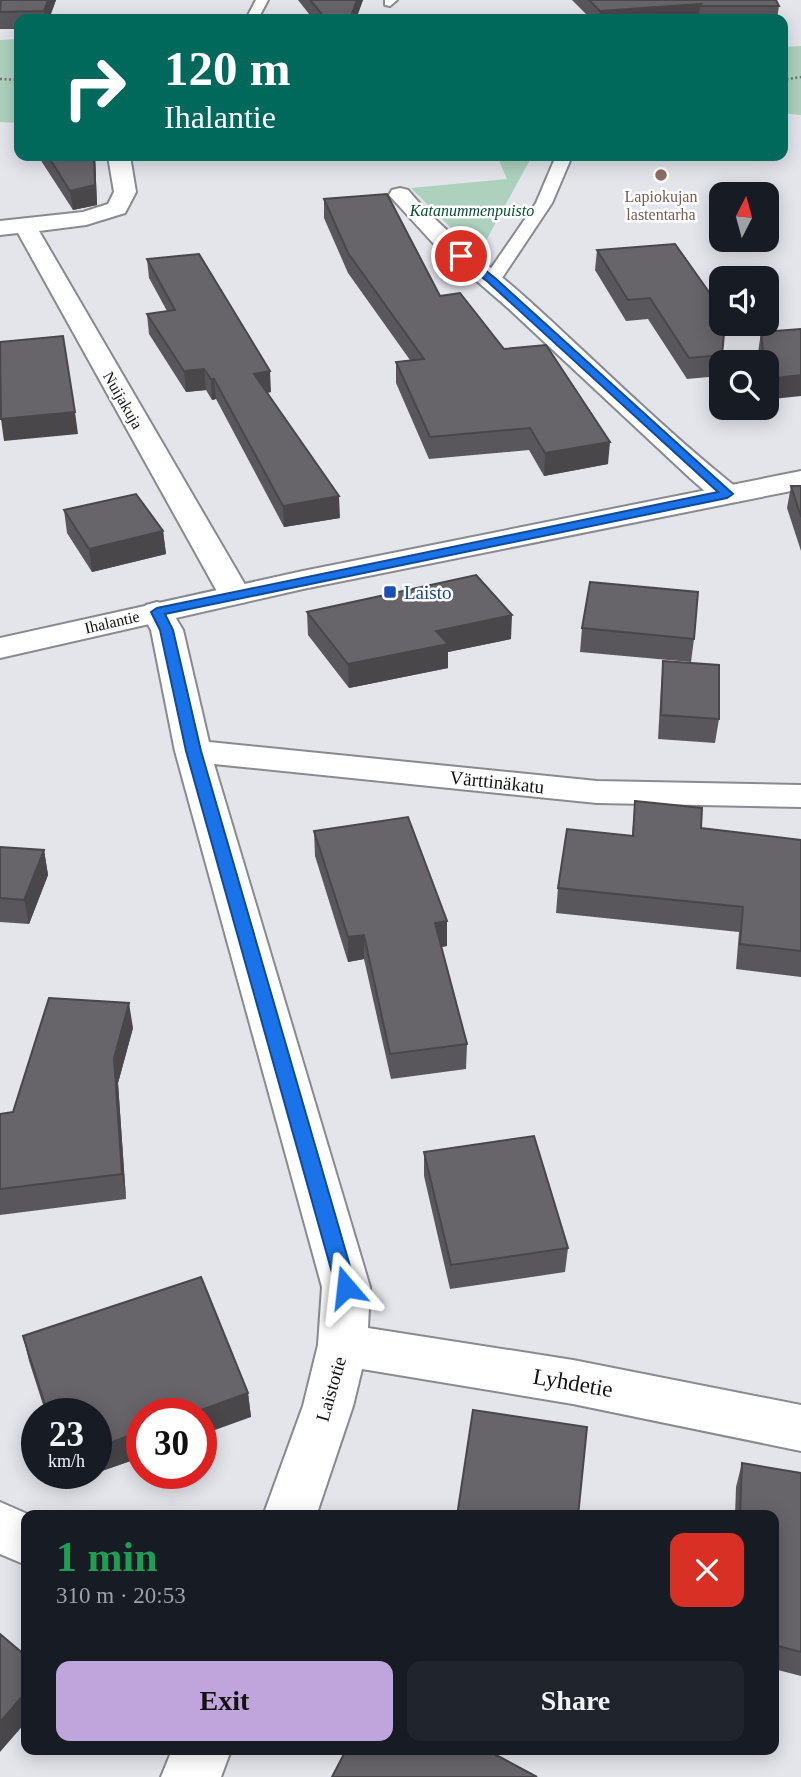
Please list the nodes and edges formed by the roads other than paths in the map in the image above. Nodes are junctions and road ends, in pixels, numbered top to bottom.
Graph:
1 (120, 161) edge
2 (563, 161) edge
3 (400, 195) dead end
4 (12, 227) edge
5 (492, 280) junction
6 (801, 480) edge
7 (727, 494) junction
8 (235, 595) junction
9 (157, 612) junction
10 (0, 648) edge
11 (193, 751) junction
12 (801, 796) edge
13 (343, 1345) junction
14 (801, 1428) edge
15 (291, 1510) edge
16 (0, 1527) edge
17 (21, 1538) edge
18 (200, 1755) edge
19 (191, 1777) edge

1 - 4 street
2 - 5 lane
3 - 5 street
4 - 8 street, Nuijakuja
5 - 7 street
6 - 7 street, Ihalantie
7 - 8 street, Ihalantie
8 - 9 street, Ihalantie
9 - 10 street, Ihalantie
9 - 11 street, Laistotie
11 - 12 street, Värttinäkatu
11 - 13 street, Laistotie
13 - 14 street, Lyhdetie
13 - 15 street, Laistotie
16 - 17 street
18 - 19 street

